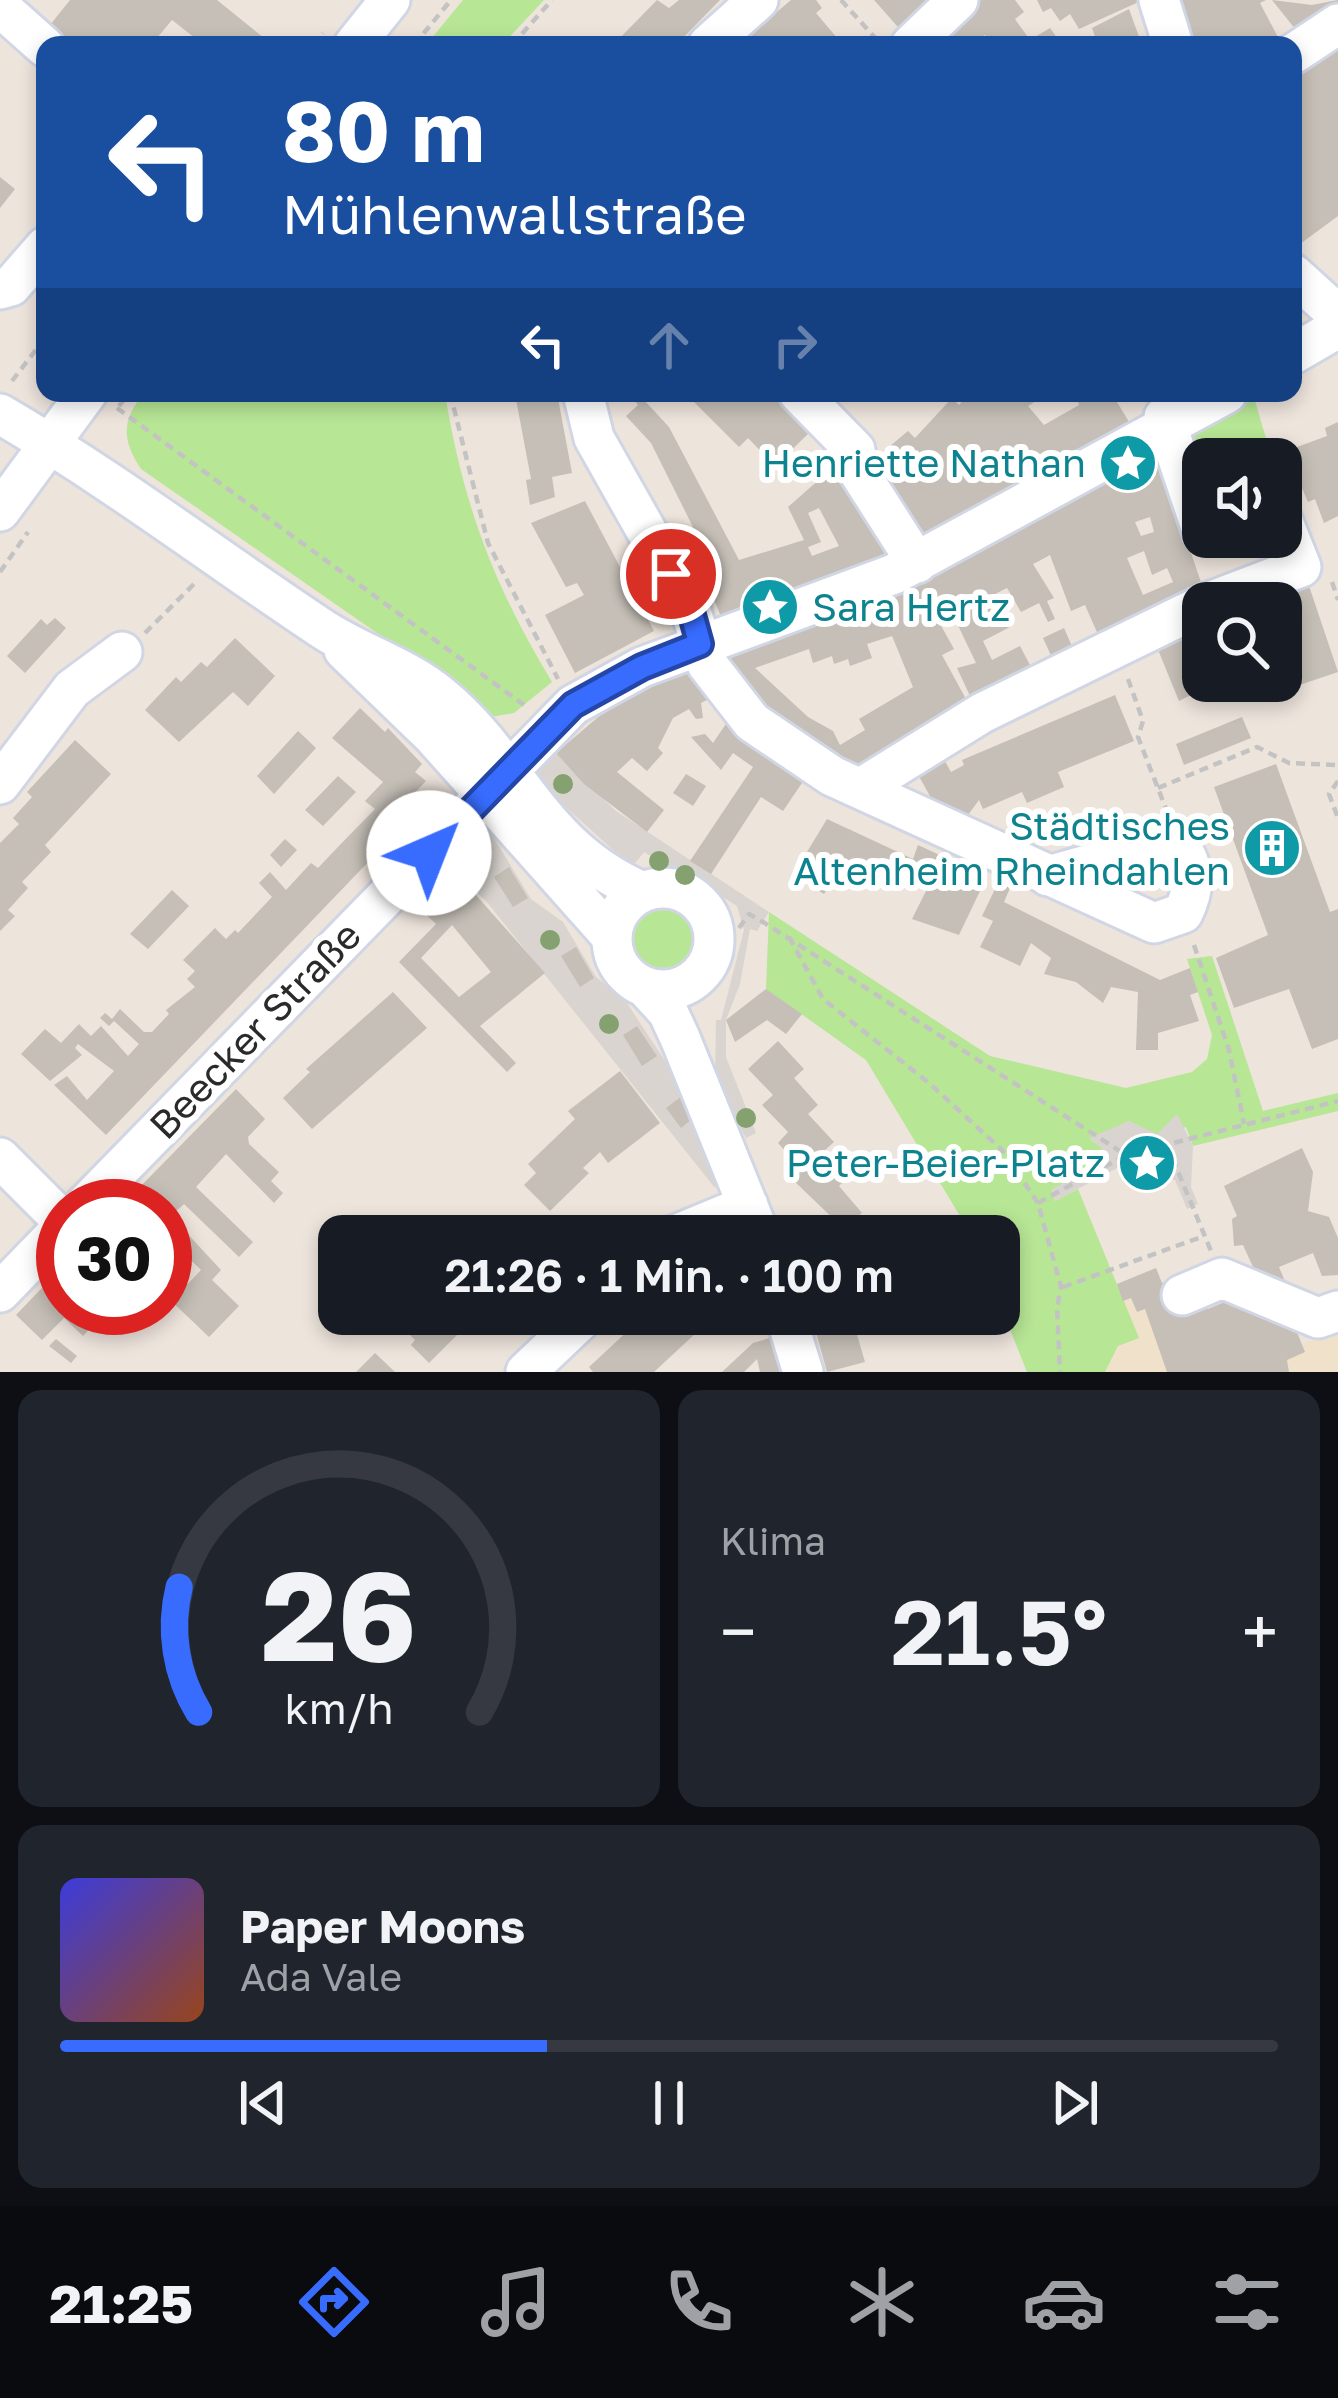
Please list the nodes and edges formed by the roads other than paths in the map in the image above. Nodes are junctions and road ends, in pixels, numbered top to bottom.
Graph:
1 (390, 0) edge
2 (758, 0) edge
3 (958, 0) edge
4 (1159, 0) edge
5 (0, 7) edge
6 (1338, 23) edge
7 (360, 36) edge
8 (718, 36) edge
9 (920, 36) edge
10 (1170, 36) edge
11 (36, 39) edge
12 (1302, 48) edge
13 (36, 257) edge
14 (0, 289) edge
15 (1315, 305) edge
16 (1302, 334) edge
17 (4, 400) edge
18 (100, 402) edge
19 (585, 402) edge
20 (811, 402) edge
21 (1164, 408) edge
22 (50, 443) junction
23 (1182, 459) edge
24 (0, 511) edge
25 (1297, 558) edge
26 (917, 562) junction
27 (1262, 582) edge
28 (1182, 616) edge
29 (700, 644) junction
30 (122, 652) road end
31 (0, 784) edge
32 (496, 784) junction
33 (861, 788) junction
34 (1048, 877) junction
35 (630, 880) junction
36 (611, 936) junction
37 (704, 971) junction
38 (647, 988) junction
39 (662, 1047) dead end
40 (700, 1086) junction
41 (0, 1158) edge
42 (110, 1179) edge
43 (36, 1196) edge
44 (752, 1215) edge
45 (36, 1253) edge
46 (0, 1292) edge
47 (1181, 1294) dead end
48 (1338, 1311) edge
49 (565, 1335) edge
50 (792, 1335) edge
51 (526, 1372) edge
52 (803, 1372) edge

1 - 7 street
2 - 8 street
3 - 9 street
4 - 10 street
5 - 11 street
6 - 12 street
13 - 14 street
15 - 16 street
17 - 22 street
18 - 22 street
19 - 29 street
20 - 26 street
21 - 23 street
21 - 26 street, Beecker Straße
22 - 24 street
22 - 32 street
25 - 27 street
26 - 29 street, Beecker Straße
28 - 33 street
29 - 32 street, Beecker Straße
29 - 33 street
30 - 31 street
32 - 35 street
32 - 36 street
32 - 42 street, Beecker Straße
33 - 34 street
34 - 34 street
35 - 36 street
35 - 37 street
36 - 38 street
37 - 38 street
37 - 40 street
38 - 40 street
39 - 40 street
40 - 44 street
41 - 43 street
45 - 46 street
47 - 48 street
49 - 51 street
50 - 52 street

